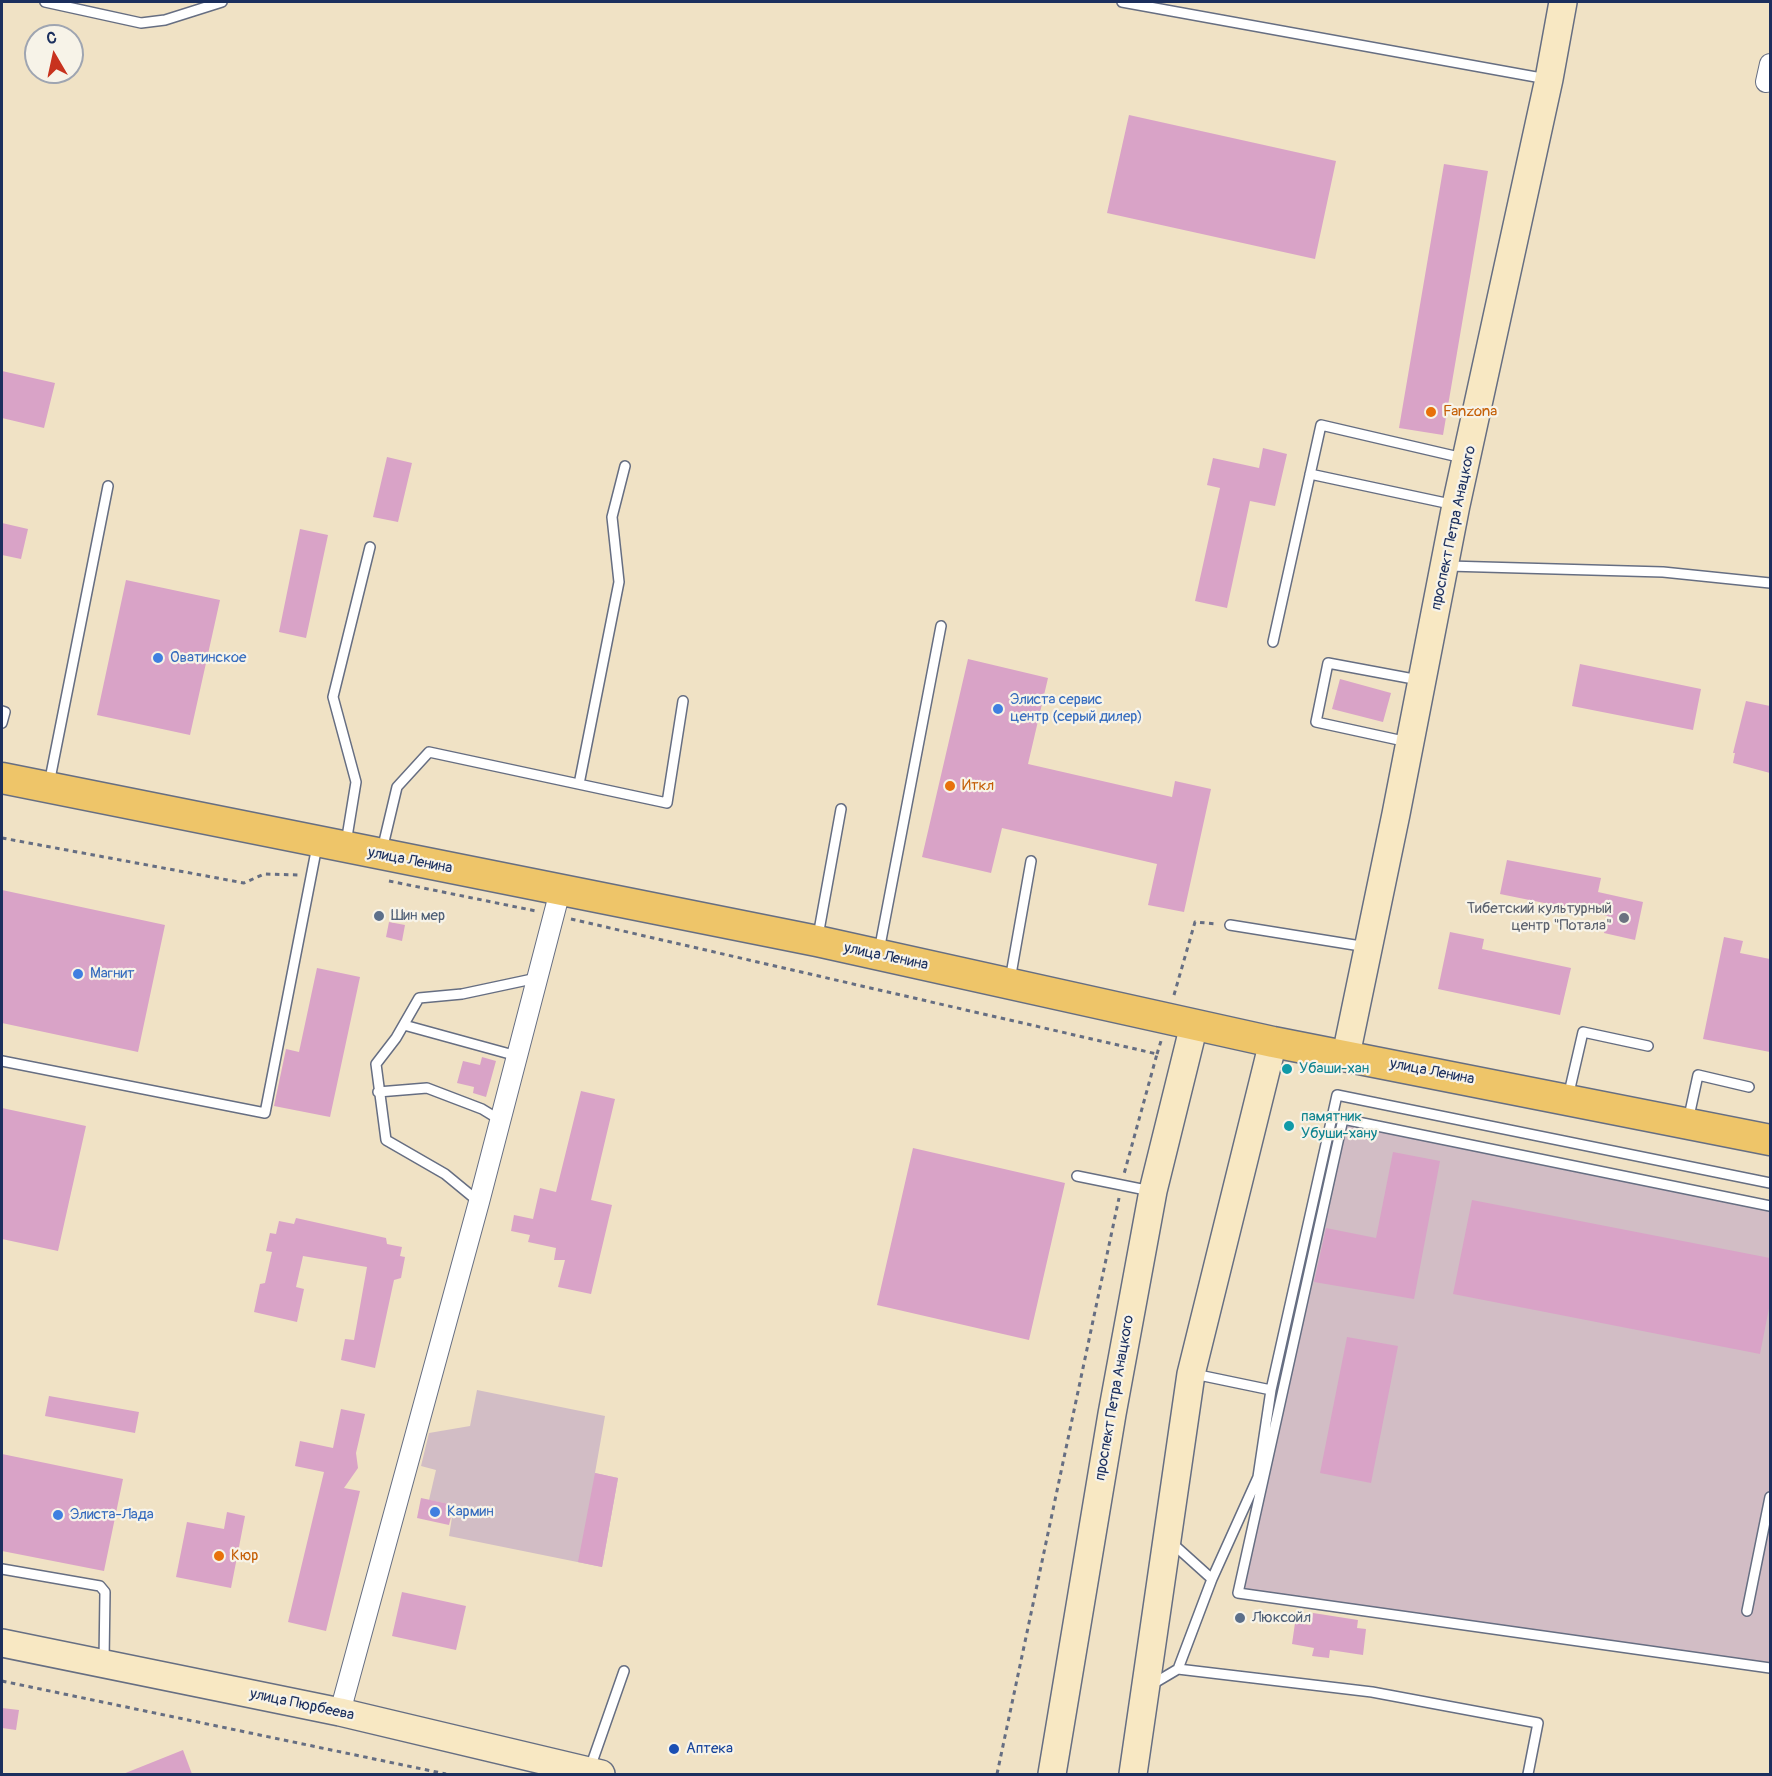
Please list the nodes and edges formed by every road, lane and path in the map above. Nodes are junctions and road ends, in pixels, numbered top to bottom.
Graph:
1 (45, 2) edge
2 (222, 2) edge
3 (1122, 2) edge
4 (1563, 2) edge
5 (1549, 79) junction
6 (1468, 459) junction
7 (625, 466) dead end
8 (1310, 474) junction
9 (108, 486) dead end
10 (1456, 505) junction
11 (370, 548) dead end
12 (1445, 566) junction
13 (1770, 583) edge
14 (941, 626) dead end
15 (1273, 642) dead end
16 (1423, 680) junction
17 (683, 701) dead end
18 (2, 711) edge
19 (2, 723) edge
20 (1411, 742) junction
21 (2, 778) edge
22 (579, 784) junction
23 (48, 787) junction
24 (841, 809) dead end
25 (2, 838) edge
26 (331, 846) junction
27 (1031, 861) dead end
28 (381, 867) junction
29 (312, 873) junction
30 (556, 903) junction
31 (1230, 925) joint
32 (817, 941) junction
33 (1368, 947) junction
34 (878, 955) junction
35 (537, 978) junction
36 (1010, 984) junction
37 (1173, 1000) dead end
38 (404, 1025) junction
39 (1194, 1025) junction
40 (1162, 1037) dead end
41 (1273, 1042) junction
42 (1648, 1046) dead end
43 (1157, 1054) junction
44 (1346, 1055) junction
45 (517, 1056) junction
46 (2, 1061) edge
47 (1749, 1087) dead end
48 (378, 1092) junction
49 (1568, 1100) junction
50 (500, 1120) junction
51 (1687, 1124) junction
52 (1770, 1140) edge
53 (1077, 1176) dead end
54 (1770, 1183) edge
55 (1121, 1185) junction
56 (1153, 1191) junction
57 (479, 1202) junction
58 (1770, 1206) edge
59 (1191, 1374) junction
60 (1271, 1390) junction
61 (1770, 1497) edge
62 (1166, 1537) junction
63 (2, 1569) edge
64 (1212, 1579) junction
65 (1747, 1611) dead end
66 (2, 1643) edge
67 (104, 1664) junction
68 (1770, 1668) edge
69 (1178, 1669) junction
70 (624, 1671) dead end
71 (2, 1681) edge
72 (1144, 1690) junction
73 (340, 1713) junction
74 (594, 1773) edge
75 (446, 1774) edge
76 (997, 1774) edge
77 (1052, 1774) edge
78 (1133, 1774) edge
79 (1528, 1774) edge

1 - 2 lane
3 - 5 lane
4 - 5 main road, проспект Петра Анацкого
5 - 6 main road, проспект Петра Анацкого
6 - 8 lane
6 - 10 main road, проспект Петра Анацкого
7 - 22 lane
8 - 10 lane
8 - 15 lane
9 - 23 lane
10 - 12 main road, проспект Петра Анацкого
11 - 26 lane
12 - 13 lane
12 - 16 main road, проспект Петра Анацкого
14 - 34 lane
16 - 20 main road, проспект Петра Анацкого
16 - 20 lane
17 - 22 lane
18 - 19 lane
20 - 33 main road, проспект Петра Анацкого
21 - 23 main road, улица Ленина
22 - 28 lane
23 - 26 main road, улица Ленина
24 - 32 lane
25 - 29 path
26 - 28 main road, улица Ленина
26 - 29 lane
27 - 36 lane
28 - 30 main road, улица Ленина
28 - 30 path
29 - 46 lane
30 - 32 main road, улица Ленина
30 - 35 street
30 - 43 path
31 - 33 lane
31 - 37 path
32 - 34 main road, улица Ленина
33 - 44 main road, проспект Петра Анацкого
34 - 36 main road, улица Ленина
35 - 38 lane
35 - 45 street
36 - 39 main road, улица Ленина
38 - 45 lane
38 - 48 lane
39 - 41 main road, улица Ленина
39 - 56 main road, проспект Петра Анацкого
40 - 43 path
41 - 44 main road, улица Ленина
41 - 59 main road
42 - 49 lane
43 - 55 path
44 - 49 main road, улица Ленина
45 - 50 street
47 - 51 lane
48 - 50 lane
48 - 57 lane
49 - 51 main road, улица Ленина
50 - 57 street
51 - 52 main road, улица Ленина
53 - 55 lane
54 - 60 lane
55 - 56 lane
55 - 76 path
56 - 77 main road, проспект Петра Анацкого
57 - 73 street
58 - 68 lane
59 - 60 lane
59 - 62 main road
60 - 64 lane
61 - 65 lane
62 - 64 lane
62 - 72 main road
63 - 67 lane
64 - 69 lane
66 - 67 main road, улица Пюрбеева
67 - 73 main road, улица Пюрбеева
69 - 72 lane
69 - 79 lane
70 - 74 lane
71 - 75 path
72 - 78 main road
73 - 74 main road, улица Пюрбеева

